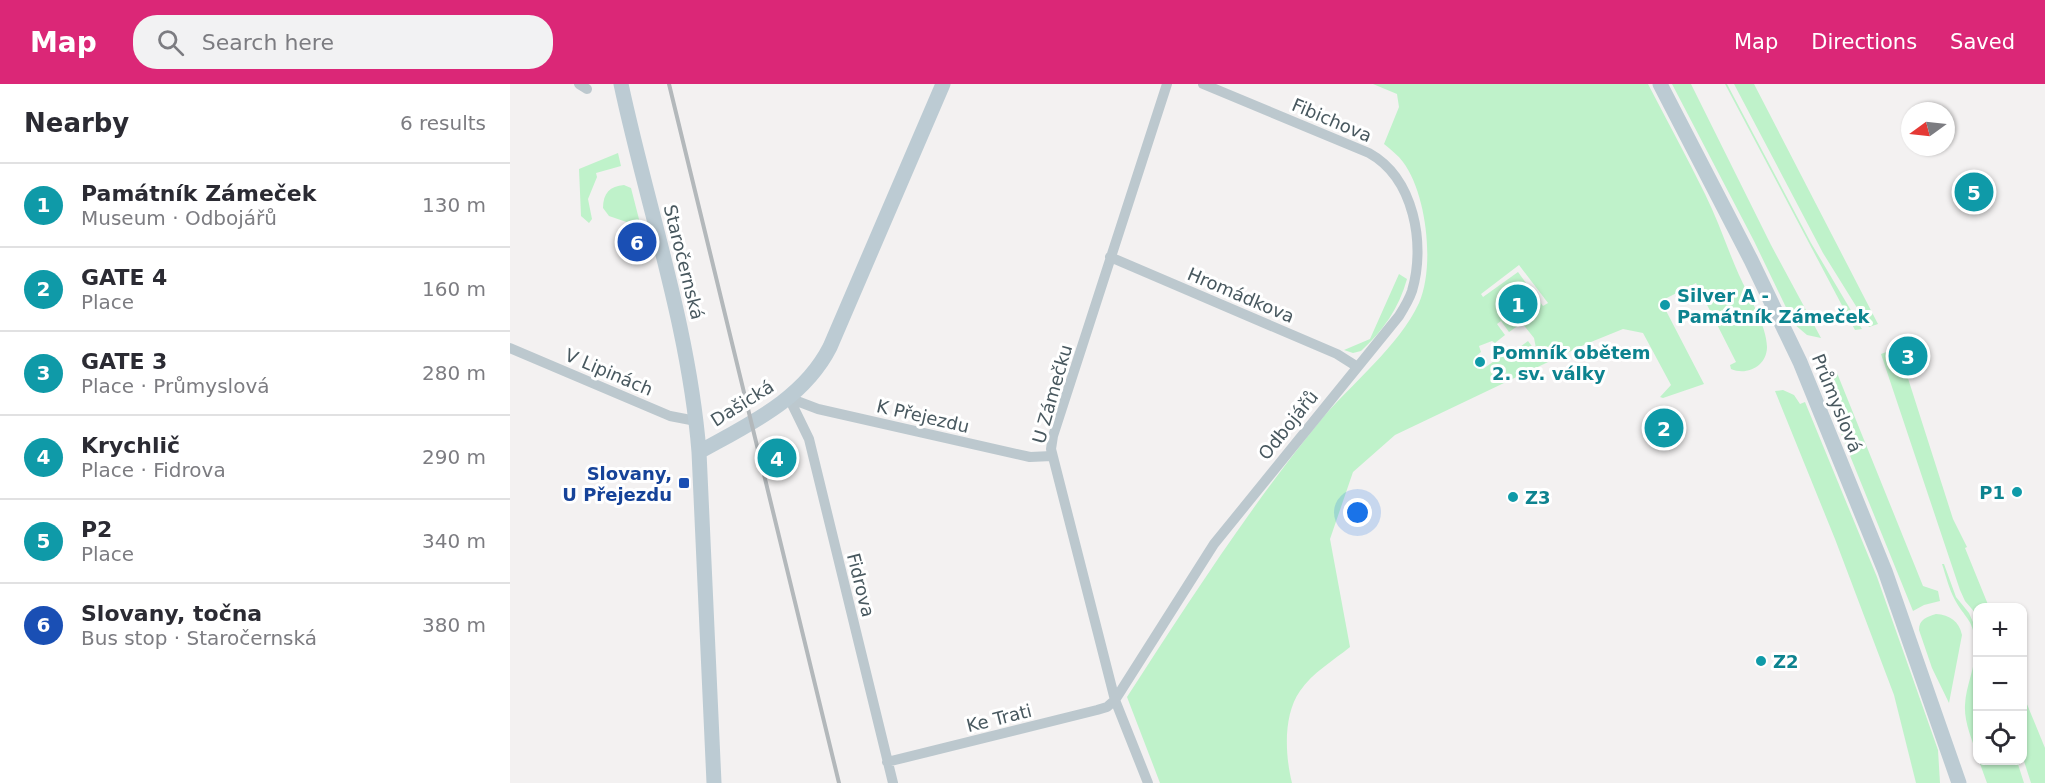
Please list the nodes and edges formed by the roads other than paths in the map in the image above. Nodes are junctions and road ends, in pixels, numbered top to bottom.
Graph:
1 (621, 84) edge
2 (943, 84) edge
3 (1167, 84) edge
4 (1203, 84) edge
5 (1660, 84) edge
6 (1381, 160) joint
7 (1110, 257) junction
8 (510, 348) edge
9 (1356, 366) junction
10 (789, 398) junction
11 (696, 421) junction
12 (699, 452) junction
13 (1052, 456) junction
14 (1115, 700) junction
15 (887, 762) junction
16 (714, 783) edge
17 (892, 783) edge
18 (1148, 783) edge
19 (1957, 783) edge

1 - 11 main road, Staročernská
2 - 10 main road, Dašická
3 - 7 street, U Zámečku
4 - 6 street, Fibichova
5 - 19 main road, Průmyslová
6 - 9 street, Odbojářů
7 - 9 street, Hromádkova
7 - 13 street, U Zámečku
8 - 11 street, V Lipinách
9 - 14 street, Odbojářů
10 - 12 main road, Dašická
10 - 13 street, K Přejezdu
10 - 15 street, Fidrova
11 - 12 main road, Staročernská
12 - 16 main road
13 - 14 street, U Zámečku
14 - 15 street, Ke Trati
14 - 18 street, U Zámečku
15 - 17 street, Fidrova

